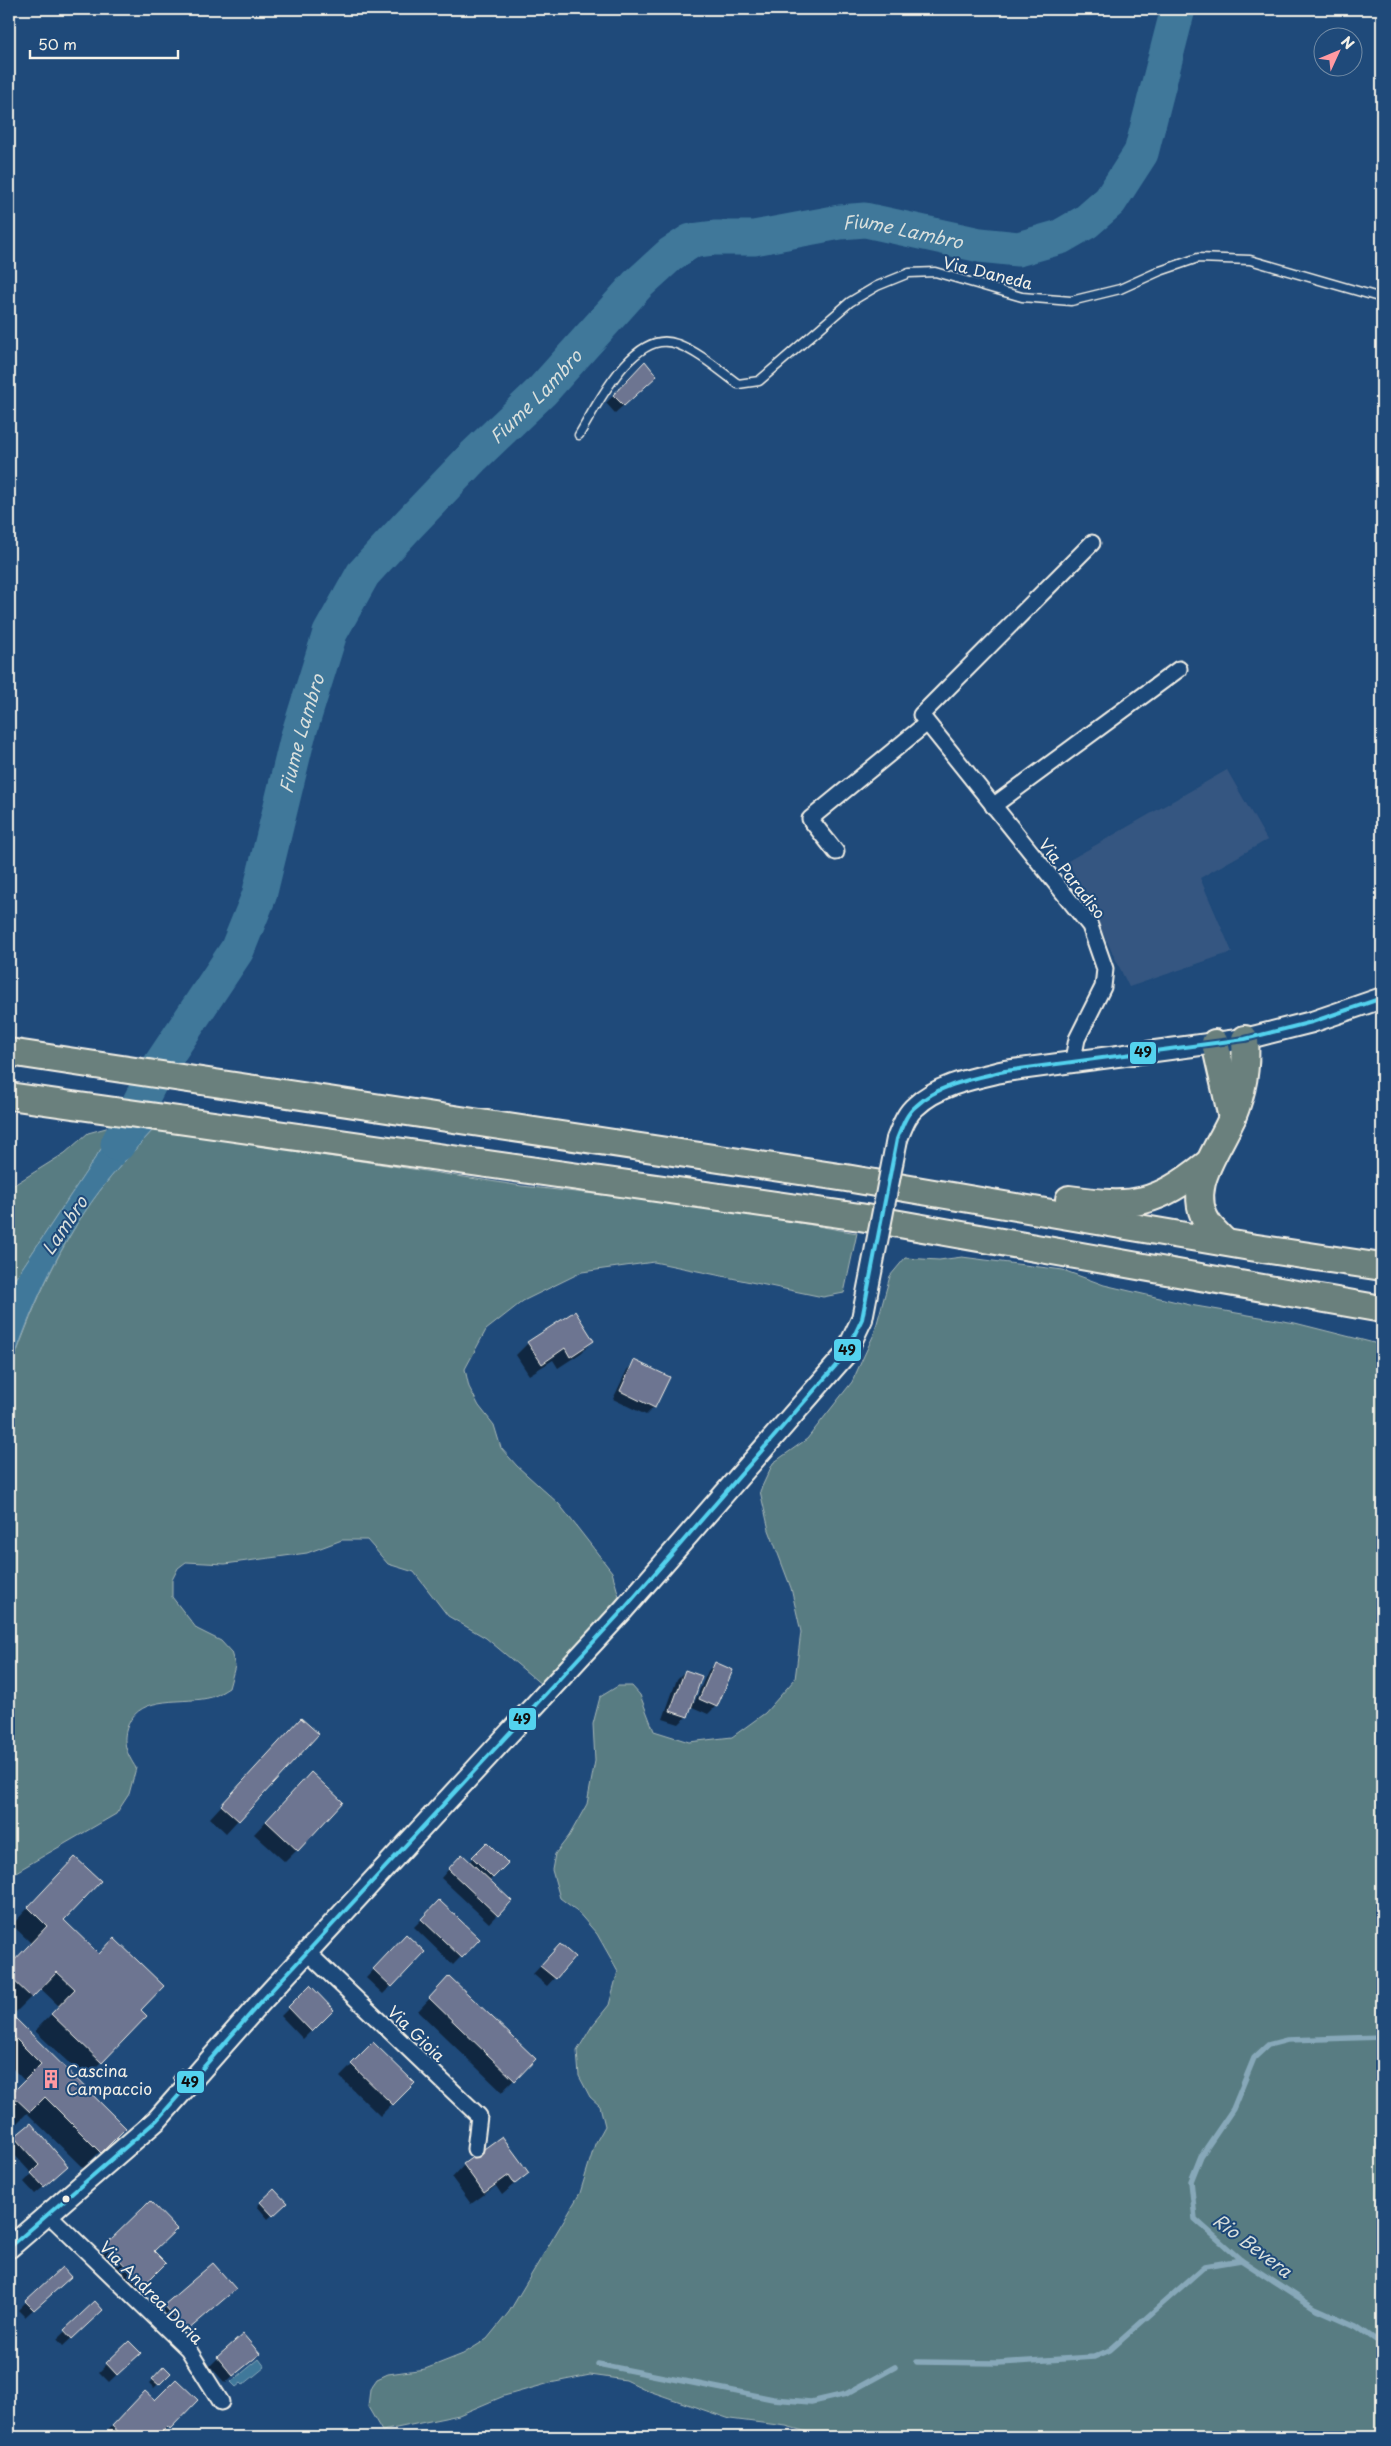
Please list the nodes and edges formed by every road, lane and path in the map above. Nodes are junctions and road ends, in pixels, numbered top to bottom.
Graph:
1 (1382, 298) edge
2 (579, 435) dead end
3 (1092, 543) dead end
4 (1179, 669) dead end
5 (927, 723) junction
6 (993, 806) junction
7 (836, 852) dead end
8 (1382, 998) edge
9 (1245, 1039) junction
10 (1215, 1043) junction
11 (9, 1052) edge
12 (1072, 1064) junction
13 (9, 1096) edge
14 (1232, 1118) junction
15 (1207, 1164) junction
16 (846, 1178) junction
17 (1225, 1242) junction
18 (1382, 1267) edge
19 (1382, 1309) edge
20 (307, 1952) junction
21 (475, 2149) dead end
22 (48, 2214) junction
23 (9, 2248) edge
24 (221, 2402) dead end

1 - 2 lane, Via Daneda
3 - 5 street
4 - 6 street
5 - 6 street, Via Paradiso
5 - 7 street
6 - 12 street, Via Paradiso
8 - 9 street
9 - 10 street
9 - 14 highway
10 - 12 street
10 - 14 highway
11 - 16 highway
12 - 20 street, bridge
13 - 19 highway
14 - 15 highway
15 - 16 highway
15 - 17 highway
16 - 17 highway
17 - 18 highway
20 - 21 street, Via Gioia
20 - 22 street
22 - 23 street
22 - 24 street, Via Andrea Doria

